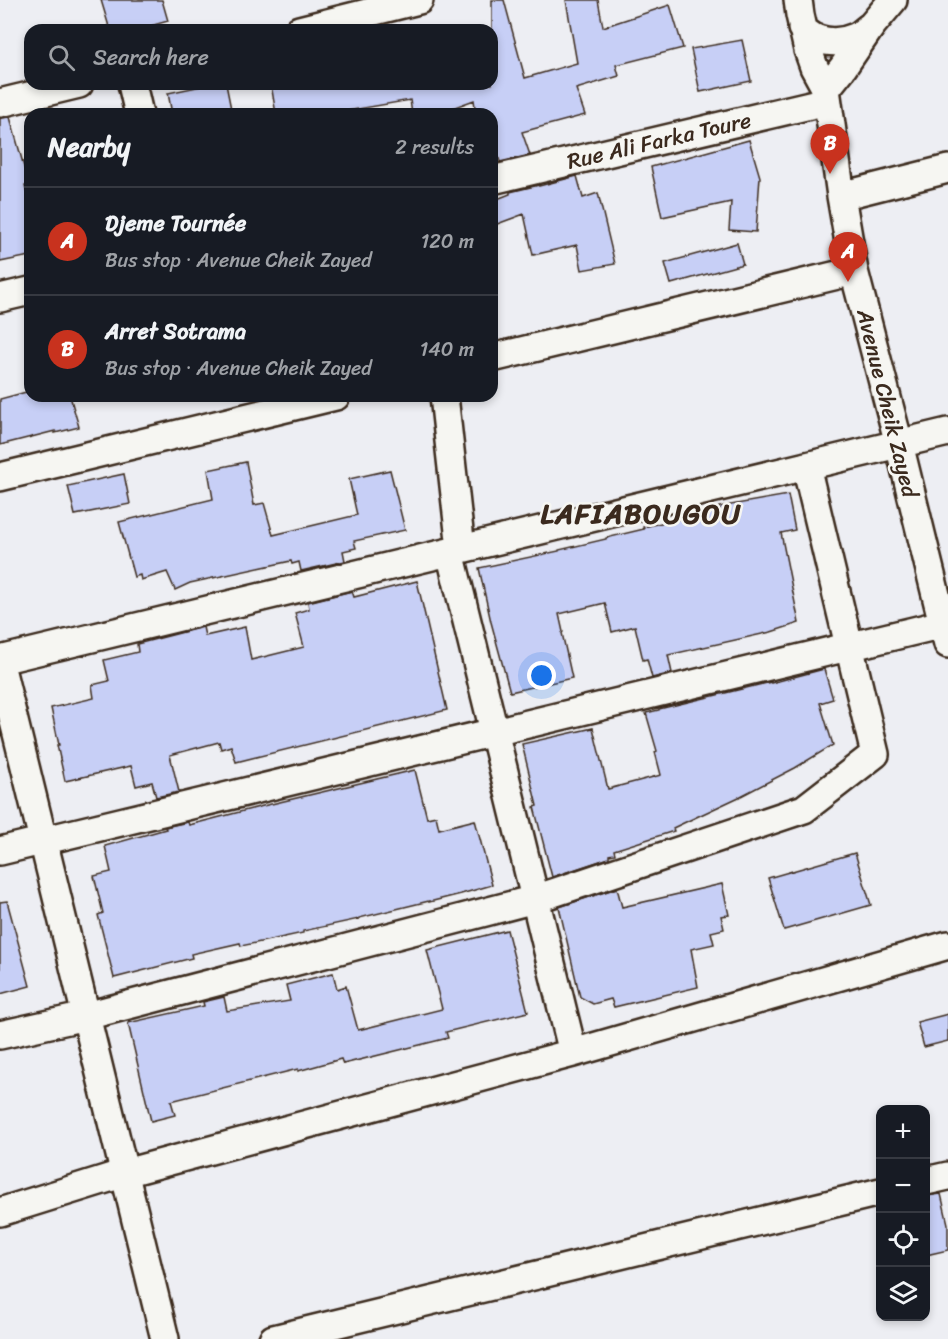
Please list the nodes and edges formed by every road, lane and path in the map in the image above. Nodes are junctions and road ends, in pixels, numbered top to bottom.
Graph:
1 (419, 0) edge
2 (893, 0) edge
3 (800, 11) edge
4 (323, 24) edge
5 (872, 25) junction
6 (50, 90) edge
7 (133, 90) edge
8 (826, 95) junction
9 (1, 100) edge
10 (138, 108) edge
11 (948, 169) edge
12 (498, 178) edge
13 (841, 196) junction
14 (854, 271) junction
15 (24, 292) edge
16 (0, 298) edge
17 (498, 357) edge
18 (311, 402) edge
19 (444, 402) edge
20 (948, 432) edge
21 (899, 444) junction
22 (806, 466) junction
23 (0, 477) edge
24 (456, 551) junction
25 (946, 634) edge
26 (849, 646) junction
27 (0, 662) edge
28 (494, 732) junction
29 (43, 840) junction
30 (0, 851) edge
31 (535, 899) junction
32 (948, 945) edge
33 (86, 1016) junction
34 (0, 1035) edge
35 (573, 1053) junction
36 (124, 1173) junction
37 (948, 1176) edge
38 (930, 1180) edge
39 (876, 1193) edge
40 (0, 1212) edge
41 (165, 1339) edge
42 (273, 1339) edge

1 - 4 street
2 - 5 street
3 - 5 street
3 - 8 street, Avenue Cheik Zayed
5 - 8 street
6 - 9 street
7 - 10 street
8 - 12 street, Rue Ali Farka Toure
8 - 13 street, Avenue Cheik Zayed
11 - 13 street
13 - 14 street, Avenue Cheik Zayed
14 - 17 street
14 - 21 street, Avenue Cheik Zayed
15 - 16 street
18 - 23 street
19 - 24 street
20 - 21 street
21 - 22 street
21 - 25 street, Avenue Cheik Zayed
22 - 24 street
22 - 26 street
24 - 27 street
24 - 28 street
25 - 26 street
26 - 28 street
26 - 31 street
27 - 29 street
28 - 29 street
28 - 31 street
29 - 30 street
29 - 33 street
31 - 33 street
31 - 35 street
32 - 35 street
33 - 34 street
33 - 36 street
35 - 36 street
36 - 40 street
36 - 41 street
37 - 38 street
39 - 42 street

